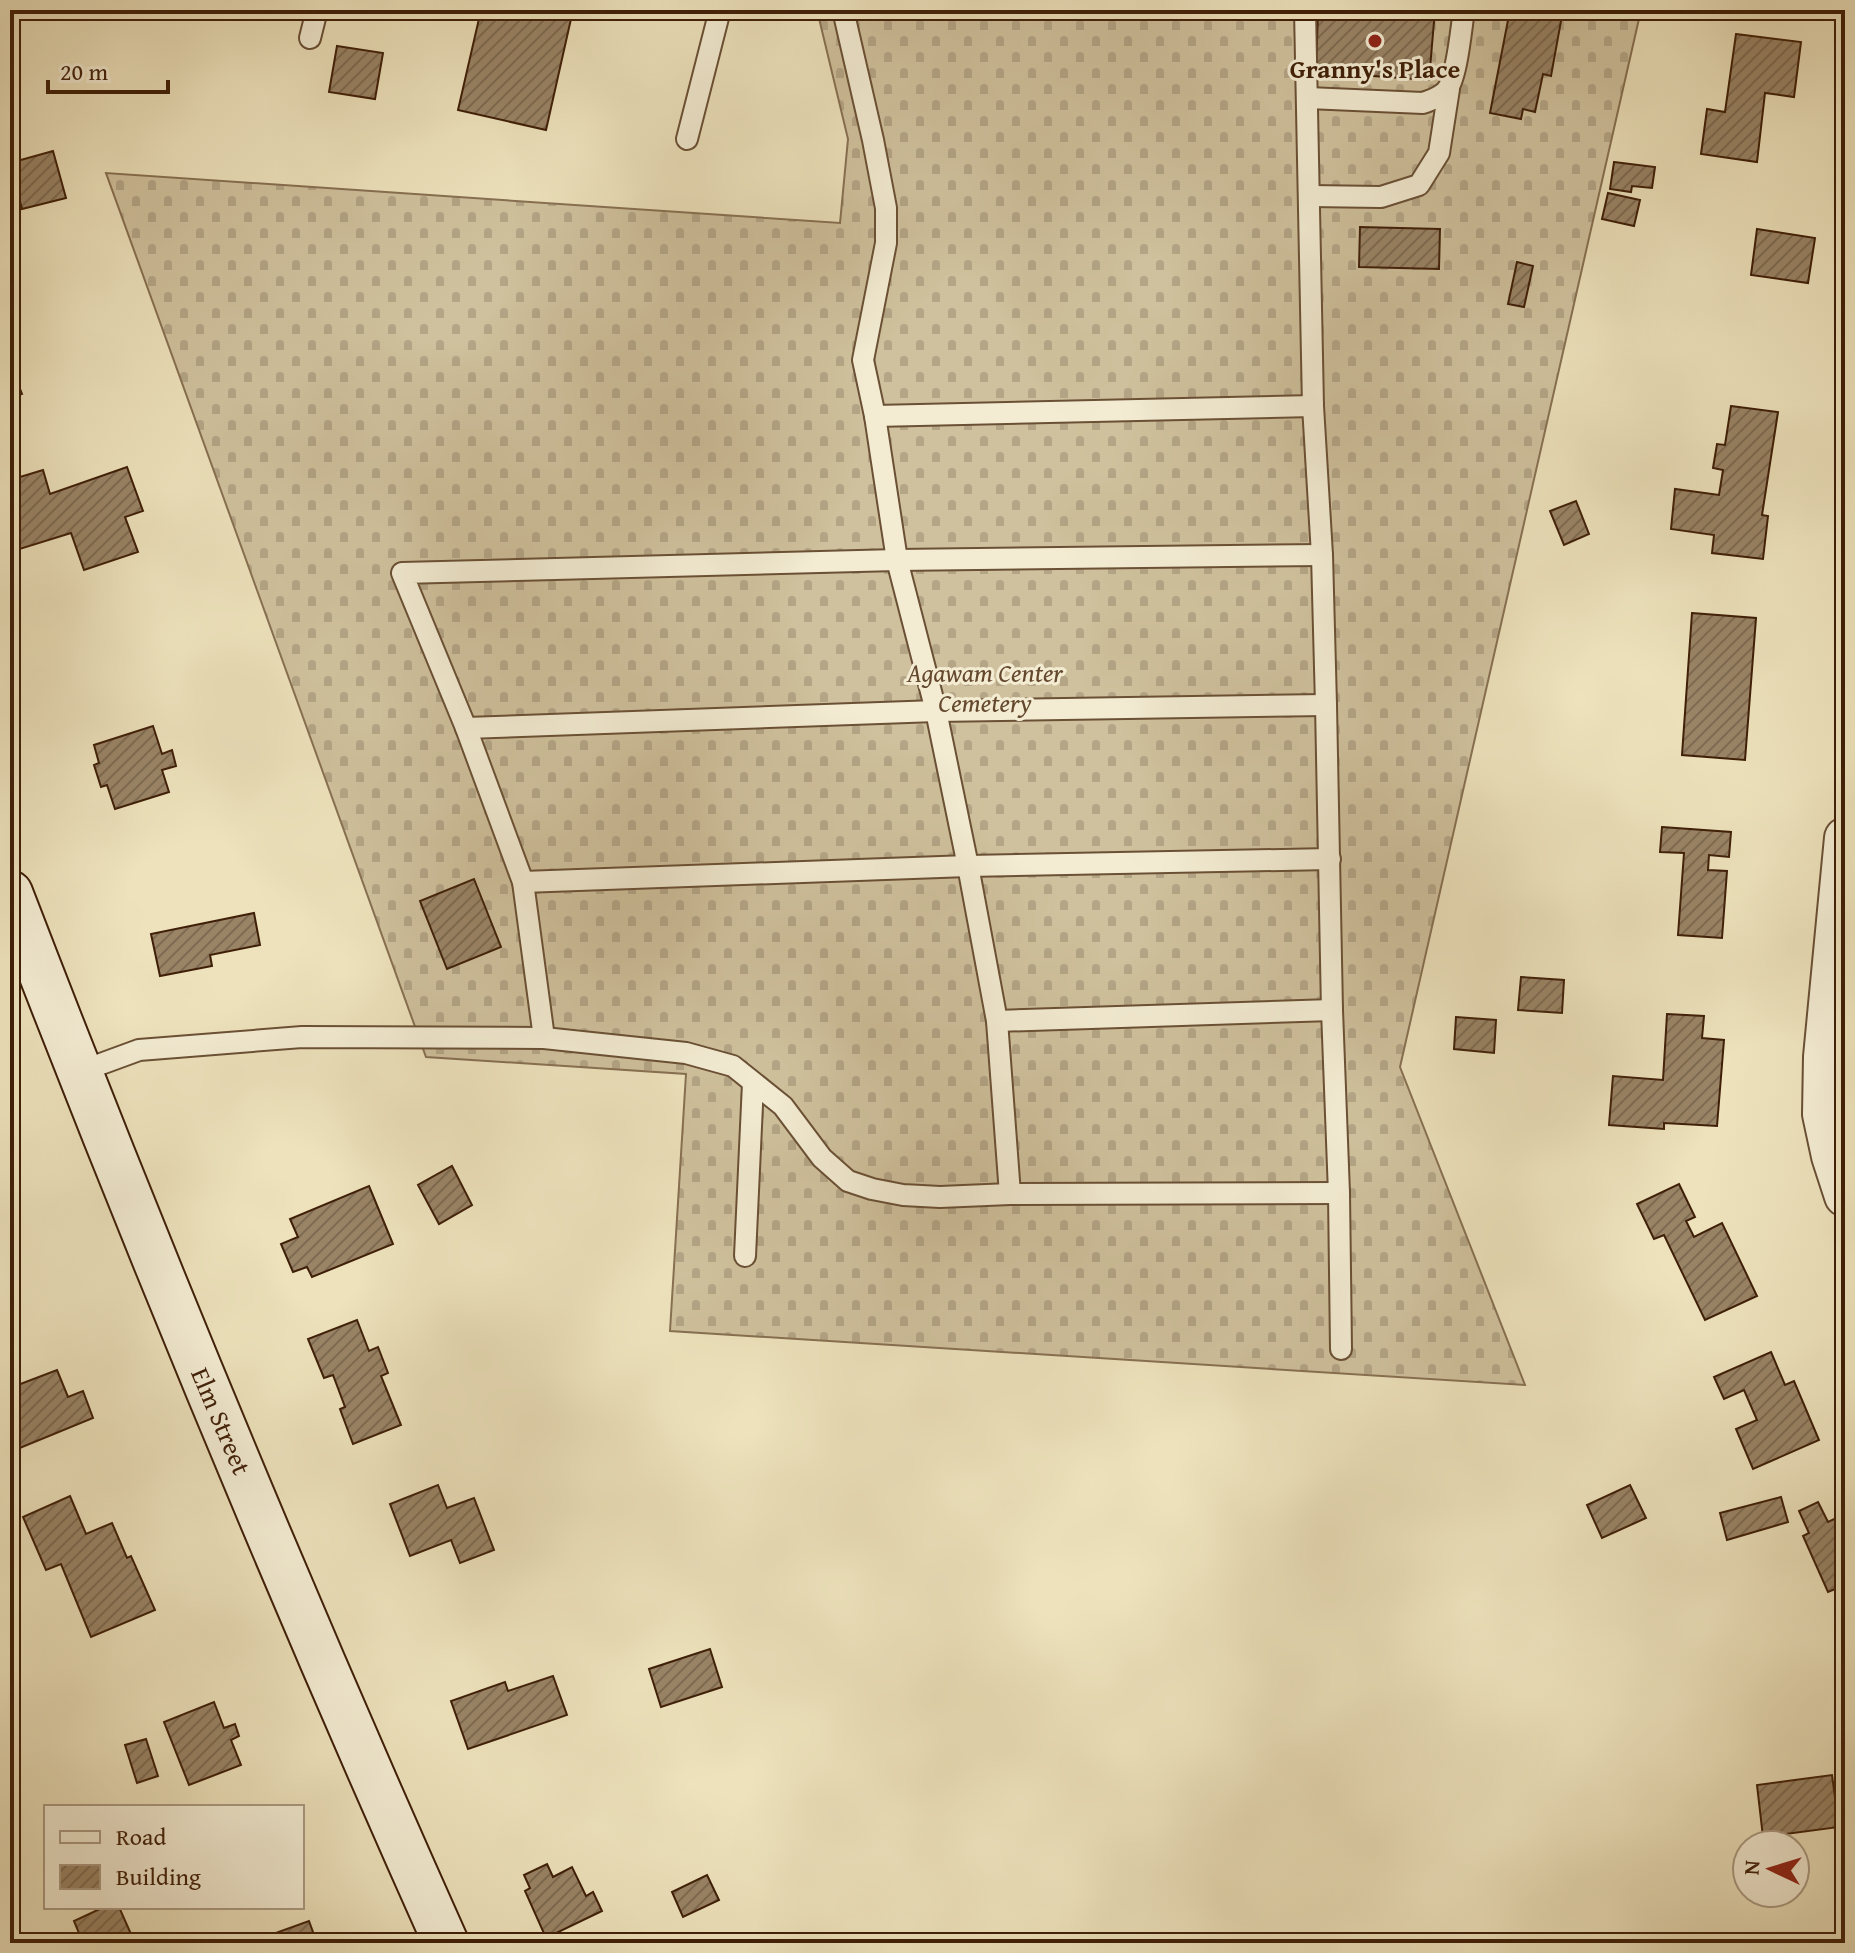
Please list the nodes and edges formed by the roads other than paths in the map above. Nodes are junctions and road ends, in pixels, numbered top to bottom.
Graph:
1 (317, 10) edge
2 (720, 10) edge
3 (843, 10) edge
4 (1305, 10) edge
5 (1464, 10) edge
6 (310, 38) dead end
7 (1449, 89) junction
8 (1308, 98) junction
9 (687, 139) dead end
10 (1310, 196) junction
11 (1313, 406) junction
12 (875, 416) junction
13 (1322, 555) junction
14 (897, 560) junction
15 (1326, 705) junction
16 (936, 711) junction
17 (466, 728) junction
18 (1845, 838) edge
19 (1330, 859) junction
20 (968, 866) junction
21 (523, 882) junction
22 (10, 893) edge
23 (1332, 1010) junction
24 (997, 1021) junction
25 (544, 1038) junction
26 (79, 1072) junction
27 (753, 1083) junction
28 (1339, 1193) junction
29 (1010, 1194) junction
30 (1845, 1196) edge
31 (745, 1256) dead end
32 (1341, 1349) dead end
33 (446, 1943) edge

1 - 6 lane
2 - 9 lane
3 - 12 lane
4 - 8 lane
5 - 7 lane
7 - 8 lane
7 - 10 lane
8 - 10 lane
10 - 11 lane
11 - 12 lane
11 - 13 lane
12 - 14 lane
13 - 14 lane
13 - 15 lane
14 - 16 lane
14 - 17 lane
15 - 16 lane
15 - 19 lane
16 - 17 lane
16 - 20 lane
17 - 21 lane
18 - 30 street
19 - 20 lane
19 - 23 lane
20 - 21 lane
20 - 24 lane
21 - 25 lane
22 - 26 street, Elm Street
23 - 24 lane
23 - 28 lane
24 - 29 lane
25 - 26 lane
25 - 27 lane
26 - 33 street, Elm Street
27 - 29 lane
27 - 31 lane
28 - 29 lane
28 - 32 lane

